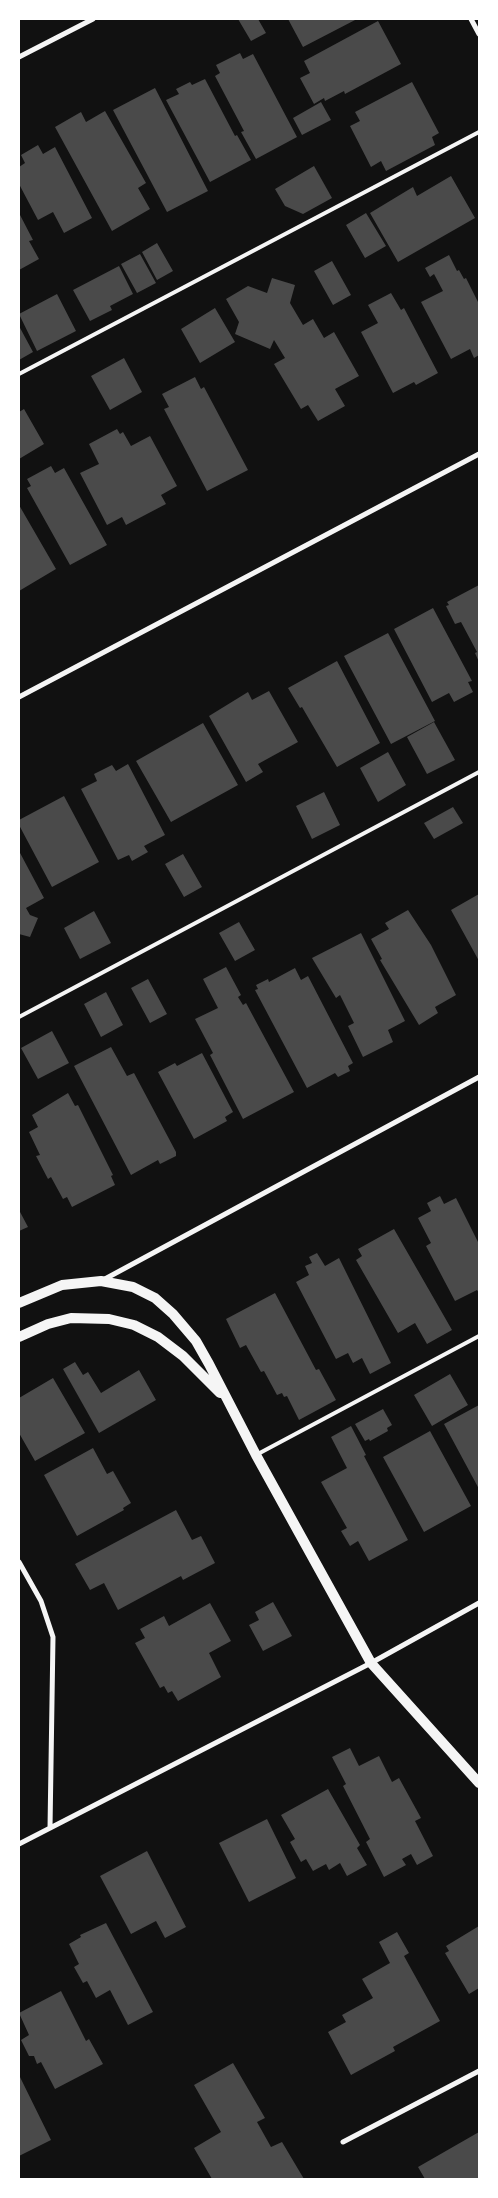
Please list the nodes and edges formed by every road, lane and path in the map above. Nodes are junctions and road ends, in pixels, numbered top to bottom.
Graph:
1 (93, 19) edge
2 (471, 19) edge
3 (479, 34) edge
4 (19, 58) edge
5 (479, 132) edge
6 (19, 374) edge
7 (479, 454) edge
8 (19, 697) edge
9 (479, 772) edge
10 (19, 1017) edge
11 (479, 1077) edge
12 (101, 1281) junction
13 (19, 1303) edge
14 (479, 1336) edge
15 (19, 1337) edge
16 (226, 1399) junction
17 (256, 1455) junction
18 (19, 1562) edge
19 (479, 1603) edge
20 (372, 1663) junction
21 (479, 1783) edge
22 (50, 1828) junction
23 (19, 1844) edge
24 (479, 2071) edge
25 (343, 2142) dead end

1 - 4 street
2 - 3 street
5 - 6 lane
7 - 8 street
9 - 10 lane
11 - 12 street
12 - 13 main road
12 - 16 main road
14 - 17 lane
15 - 16 main road
16 - 17 main road
17 - 20 main road
18 - 22 street
19 - 20 street
20 - 21 main road
20 - 22 street
22 - 23 street
24 - 25 street

